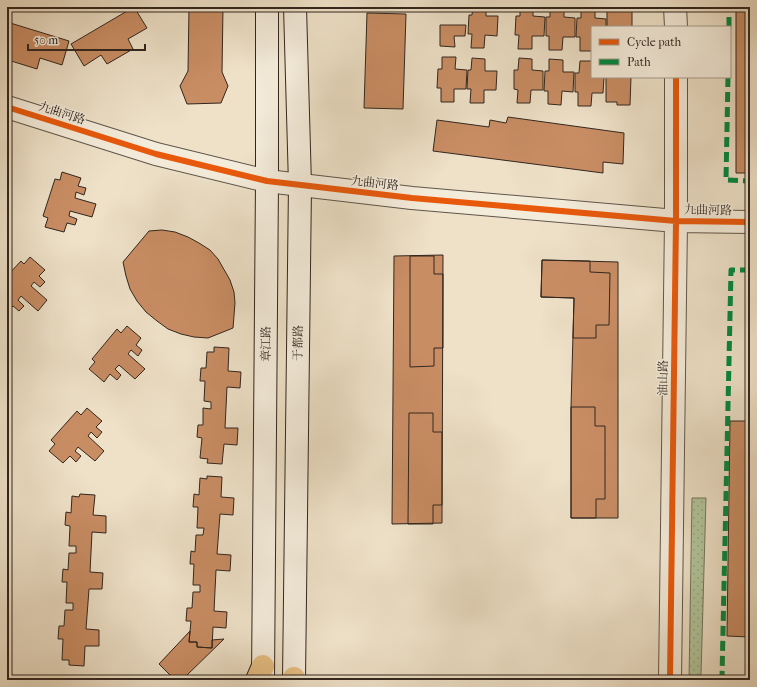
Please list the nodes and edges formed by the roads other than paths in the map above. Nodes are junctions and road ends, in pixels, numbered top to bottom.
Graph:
1 (267, 7) edge
2 (295, 7) edge
3 (675, 7) edge
4 (676, 26) edge
5 (676, 78) edge
6 (7, 107) edge
7 (267, 180) junction
8 (300, 185) junction
9 (676, 221) junction
10 (750, 222) edge
11 (259, 677) edge
12 (294, 680) edge
13 (670, 680) edge

1 - 7 street, 章江路
2 - 8 street, 于都路
3 - 4 street
5 - 9 street, 油山路
6 - 7 street, 九曲河路
7 - 8 street, 九曲河路
7 - 11 street, 章江路
8 - 9 street, 九曲河路
8 - 12 street, 于都路
9 - 10 street, 九曲河路
9 - 13 street, 油山路

